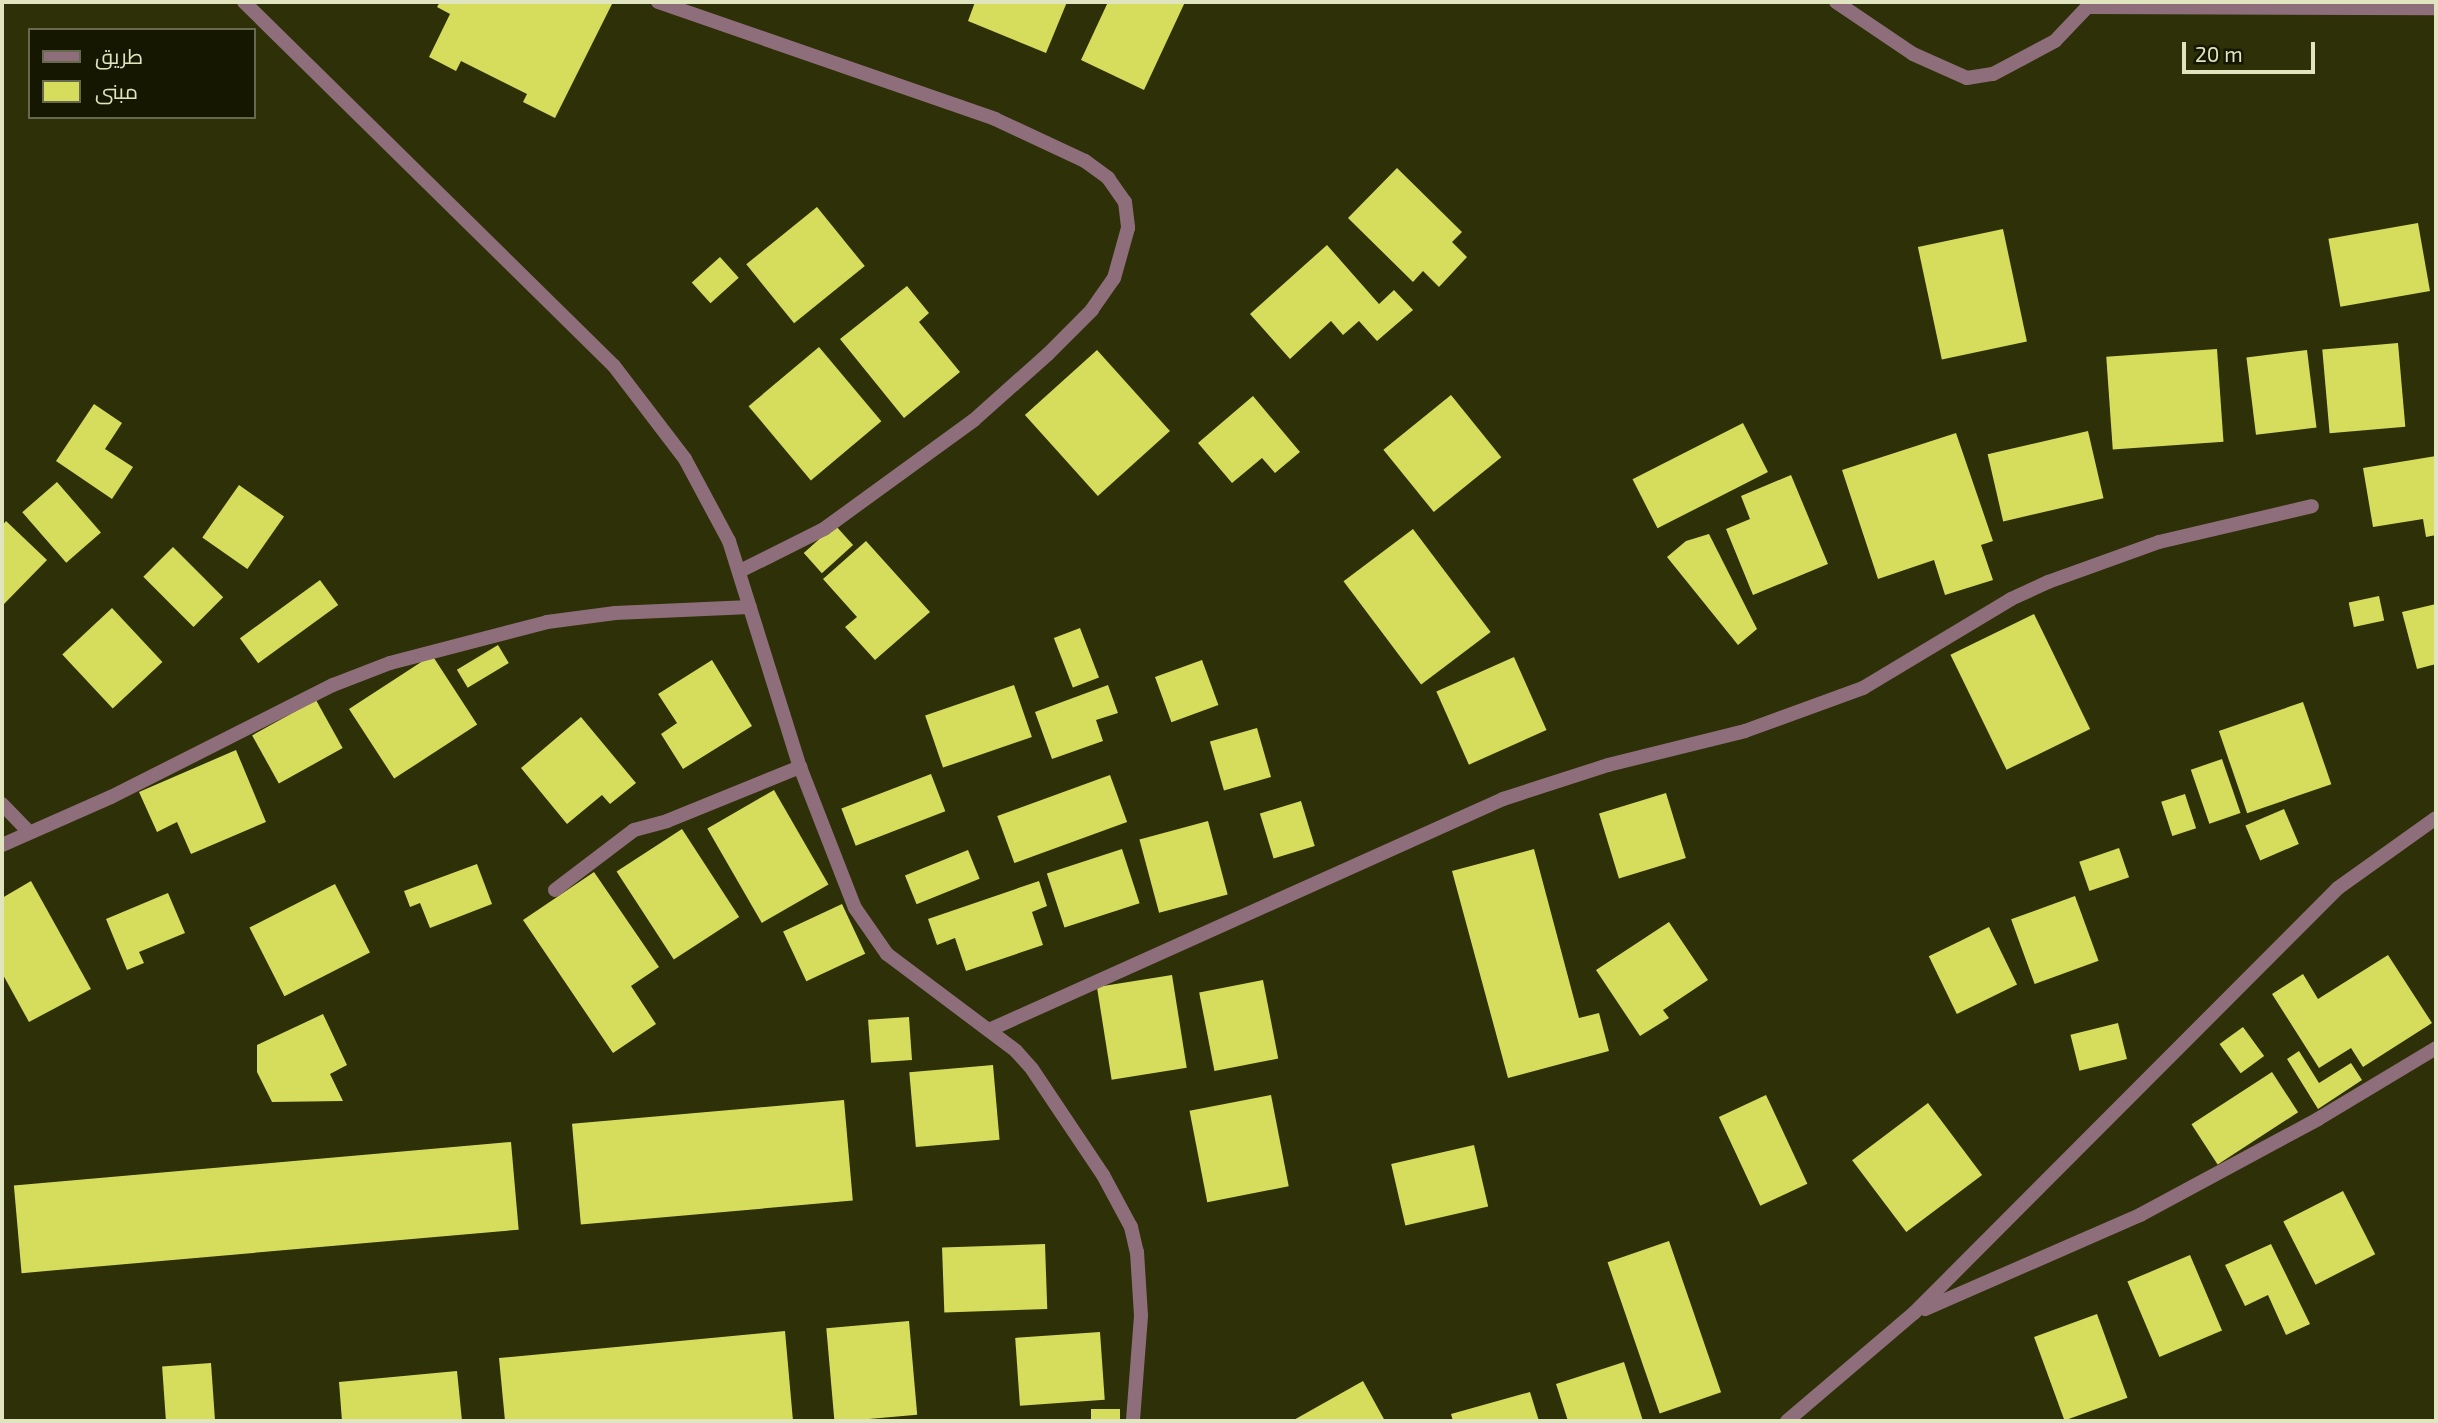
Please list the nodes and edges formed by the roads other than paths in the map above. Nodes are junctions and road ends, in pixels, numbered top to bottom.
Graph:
1 (244, 2) edge
2 (658, 2) edge
3 (1836, 2) edge
4 (2090, 4) edge
5 (2436, 8) edge
6 (2312, 506) dead end
7 (740, 571) junction
8 (750, 607) junction
9 (800, 767) junction
10 (2, 804) edge
11 (2436, 818) edge
12 (27, 831) junction
13 (2, 845) edge
14 (555, 890) dead end
15 (989, 1030) junction
16 (2436, 1048) edge
17 (1914, 1313) junction
18 (1133, 1421) edge
19 (1787, 1421) edge

1 - 7 street
2 - 7 street
3 - 4 street
4 - 5 street
6 - 15 street
7 - 8 street
8 - 9 street
8 - 12 street
9 - 14 street
9 - 15 street
10 - 12 street
11 - 17 street
12 - 13 street
15 - 18 street
16 - 17 street
17 - 19 street

